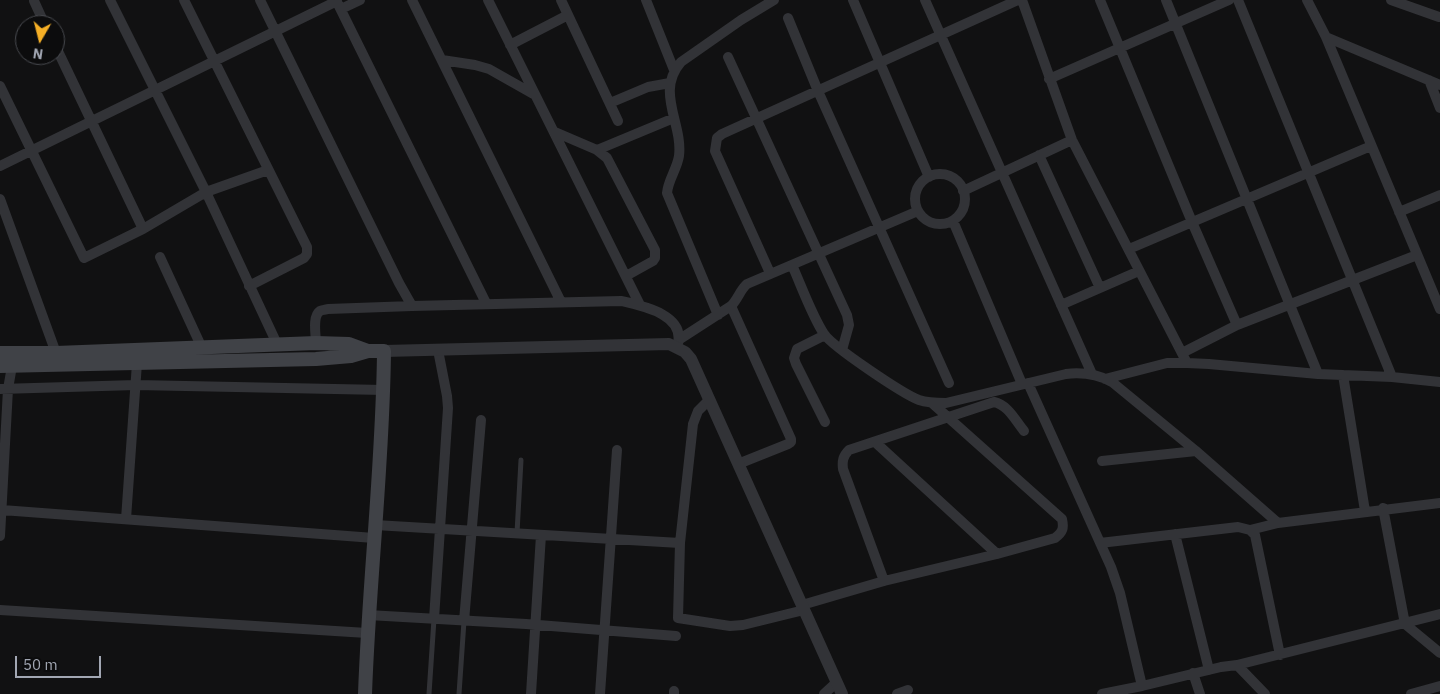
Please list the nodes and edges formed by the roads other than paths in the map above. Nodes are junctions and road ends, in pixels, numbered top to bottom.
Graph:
1 (110, 0) edge
2 (184, 0) edge
3 (260, 0) edge
4 (360, 0) edge
5 (412, 0) edge
6 (488, 0) edge
7 (561, 0) edge
8 (646, 0) edge
9 (852, 0) edge
10 (925, 0) edge
11 (1020, 0) edge
12 (1100, 0) edge
13 (1166, 0) edge
14 (1229, 0) edge
15 (1238, 0) edge
16 (1307, 0) edge
17 (1391, 0) edge
18 (34, 1) edge
19 (769, 1) edge
20 (338, 4) edge
21 (40, 15) edge
22 (568, 15) junction
23 (1439, 17) edge
24 (788, 18) dead end
25 (1176, 23) junction
26 (275, 30) junction
27 (941, 35) junction
28 (1326, 37) junction
29 (510, 45) junction
30 (1120, 48) junction
31 (728, 57) dead end
32 (214, 60) junction
33 (442, 60) junction
34 (880, 63) junction
35 (64, 65) edge
36 (674, 70) junction
37 (1049, 80) junction
38 (1430, 80) junction
39 (670, 83) junction
40 (1440, 85) edge
41 (0, 86) edge
42 (154, 90) junction
43 (818, 91) junction
44 (535, 95) junction
45 (610, 103) junction
46 (1440, 108) edge
47 (674, 118) junction
48 (757, 120) junction
49 (91, 121) junction
50 (618, 121) dead end
51 (555, 132) junction
52 (1072, 140) junction
53 (1371, 146) junction
54 (31, 150) junction
55 (597, 150) junction
56 (1039, 156) junction
57 (0, 166) edge
58 (268, 170) junction
59 (1002, 172) junction
60 (1309, 173) junction
61 (929, 177) junction
62 (964, 191) junction
63 (206, 192) junction
64 (1440, 195) edge
65 (0, 199) edge
66 (1247, 199) junction
67 (918, 211) junction
68 (1399, 212) junction
69 (953, 221) junction
70 (1192, 222) junction
71 (879, 228) junction
72 (143, 229) junction
73 (1128, 249) junction
74 (819, 254) junction
75 (1417, 254) junction
76 (160, 257) dead end
77 (792, 264) junction
78 (1139, 270) junction
79 (770, 274) junction
80 (626, 276) junction
81 (1353, 280) junction
82 (249, 286) junction
83 (1100, 288) junction
84 (561, 302) junction
85 (486, 303) junction
86 (1290, 304) junction
87 (640, 305) junction
88 (412, 306) junction
89 (731, 306) junction
90 (1061, 306) junction
91 (1440, 309) edge
92 (718, 315) junction
93 (1238, 324) junction
94 (825, 335) junction
95 (316, 343) junction
96 (678, 343) junction
97 (278, 346) junction
98 (202, 348) junction
99 (368, 350) junction
100 (438, 350) junction
101 (842, 350) junction
102 (384, 351) junction
103 (0, 353) edge
104 (56, 353) junction
105 (1182, 353) junction
106 (137, 363) junction
107 (1187, 363) junction
108 (6, 366) edge
109 (1092, 374) junction
110 (1318, 374) junction
111 (1343, 375) junction
112 (1392, 377) junction
113 (1105, 379) junction
114 (1440, 382) edge
115 (949, 383) dead end
116 (1025, 383) junction
117 (136, 385) junction
118 (4, 389) edge
119 (384, 390) junction
120 (709, 400) junction
121 (932, 403) junction
122 (948, 417) junction
123 (481, 420) dead end
124 (826, 422) dead end
125 (1024, 431) dead end
126 (875, 442) junction
127 (618, 450) dead end
128 (1196, 451) junction
129 (521, 460) dead end
130 (1102, 461) dead end
131 (738, 464) junction
132 (1440, 503) edge
133 (1382, 508) junction
134 (2, 510) junction
135 (1365, 511) junction
136 (126, 519) junction
137 (1278, 523) junction
138 (440, 529) junction
139 (1250, 530) junction
140 (375, 531) junction
141 (471, 531) junction
142 (517, 533) junction
143 (1175, 534) junction
144 (541, 535) junction
145 (0, 536) edge
146 (611, 539) junction
147 (680, 543) junction
148 (1100, 543) junction
149 (997, 554) junction
150 (884, 581) junction
151 (803, 607) junction
152 (0, 610) edge
153 (1440, 614) edge
154 (368, 615) junction
155 (434, 619) junction
156 (464, 621) junction
157 (535, 624) junction
158 (1405, 624) junction
159 (605, 630) junction
160 (367, 633) junction
161 (676, 636) dead end
162 (1440, 653) edge
163 (1280, 655) junction
164 (1238, 665) junction
165 (1209, 670) junction
166 (1192, 674) junction
167 (1142, 686) junction
168 (1440, 686) edge
169 (840, 688) edge
170 (908, 690) dead end
171 (1131, 691) edge
172 (365, 694) edge
173 (429, 694) edge
174 (459, 694) edge
175 (531, 694) edge
176 (600, 694) edge
177 (824, 694) edge
178 (897, 694) edge
179 (1102, 694) edge
180 (1200, 694) edge
181 (1265, 694) edge
182 (1411, 694) edge

1 - 42 street
2 - 32 street
3 - 26 street
4 - 20 street
5 - 33 street
6 - 29 street
7 - 22 street
8 - 36 street
9 - 34 street
10 - 27 street
11 - 27 street
11 - 37 street
12 - 30 street
13 - 25 street
14 - 25 street
15 - 60 street
16 - 28 street
17 - 23 street
18 - 21 street
19 - 36 street
20 - 26 street
20 - 85 street
22 - 29 street
22 - 45 street
24 - 43 street
25 - 30 street
25 - 66 street
26 - 32 street
26 - 88 street
27 - 34 street
27 - 59 street
28 - 38 street
28 - 53 street
29 - 44 street
30 - 37 street
30 - 70 street
31 - 48 street
32 - 42 street
32 - 58 street
33 - 44 street
33 - 84 street
34 - 43 street
34 - 61 street
35 - 49 street
36 - 39 street
37 - 52 street
38 - 40 street
38 - 46 street
39 - 45 street
39 - 47 street
41 - 54 street
42 - 49 street
42 - 63 street
43 - 48 street
43 - 71 street
44 - 51 street
45 - 50 street
47 - 55 street
47 - 92 street
48 - 74 street
48 - 79 street
49 - 54 street
49 - 72 street
51 - 55 street
51 - 80 street
52 - 56 street
52 - 73 street
53 - 60 street
53 - 68 street
54 - 57 street
54 - 72 street
55 - 80 street
56 - 59 street
56 - 83 street
58 - 63 street
58 - 82 street
59 - 62 street
59 - 90 street
60 - 66 street
60 - 81 street
61 - 62 street
61 - 67 street
62 - 69 street
63 - 72 street
63 - 82 street
64 - 68 street
65 - 104 street
66 - 70 street
66 - 86 street
67 - 69 street
67 - 71 street
68 - 75 street
69 - 116 street
70 - 73 street
70 - 93 street
71 - 74 street
71 - 115 street
73 - 78 street
74 - 77 street
74 - 101 street
75 - 81 street
75 - 91 street
76 - 98 street
77 - 79 street
77 - 94 street
78 - 83 street
78 - 105 street
79 - 89 street
80 - 87 street
81 - 86 street
81 - 112 street
82 - 97 street
83 - 90 street
84 - 85 street
84 - 87 street
85 - 88 street
86 - 93 street
86 - 110 street
87 - 96 street
88 - 95 street
89 - 92 street
89 - 131 street
90 - 109 street
92 - 96 street
93 - 105 street
94 - 101 street
94 - 124 street
95 - 97 main road
95 - 99 main road
96 - 100 street
96 - 120 street
97 - 98 main road
98 - 104 main road
99 - 102 main road
99 - 106 main road
100 - 102 street
100 - 138 street
101 - 121 street
102 - 119 main road
103 - 104 main road
105 - 107 street
106 - 108 main road
106 - 117 street
107 - 110 street
107 - 113 street
108 - 118 street
109 - 113 street
109 - 116 street
110 - 111 street
111 - 112 street
111 - 135 street
112 - 114 street
113 - 128 street
116 - 121 street
116 - 148 street
117 - 118 street
117 - 119 street
117 - 136 street
118 - 134 street
119 - 140 main road
120 - 131 street
120 - 147 street
121 - 122 street
122 - 125 street
122 - 126 street
122 - 149 street
123 - 141 street
126 - 149 street
126 - 150 street
127 - 146 street
128 - 130 street
128 - 137 street
129 - 142 lane
131 - 151 street
132 - 133 street
133 - 135 street
133 - 158 street
134 - 136 street
134 - 145 street
135 - 137 street
136 - 140 street
137 - 139 street
138 - 140 street
138 - 141 street
138 - 155 street
139 - 143 street
139 - 163 street
140 - 154 main road
141 - 142 street
141 - 156 street
142 - 144 street
143 - 148 street
143 - 165 street
144 - 146 street
144 - 157 street
146 - 147 street
146 - 159 street
147 - 151 street
148 - 167 street
149 - 150 street
150 - 151 street
151 - 169 street
152 - 160 street
153 - 158 street
154 - 155 street
154 - 160 main road
155 - 156 street
155 - 173 lane
156 - 157 street
156 - 174 lane
157 - 159 street
157 - 175 street
158 - 162 street
158 - 163 street
159 - 161 street
159 - 176 street
160 - 172 main road
163 - 164 street
164 - 165 street
164 - 181 street
165 - 166 street
166 - 167 street
166 - 180 street
167 - 171 street
168 - 182 street
169 - 177 street
170 - 178 street
171 - 179 street

